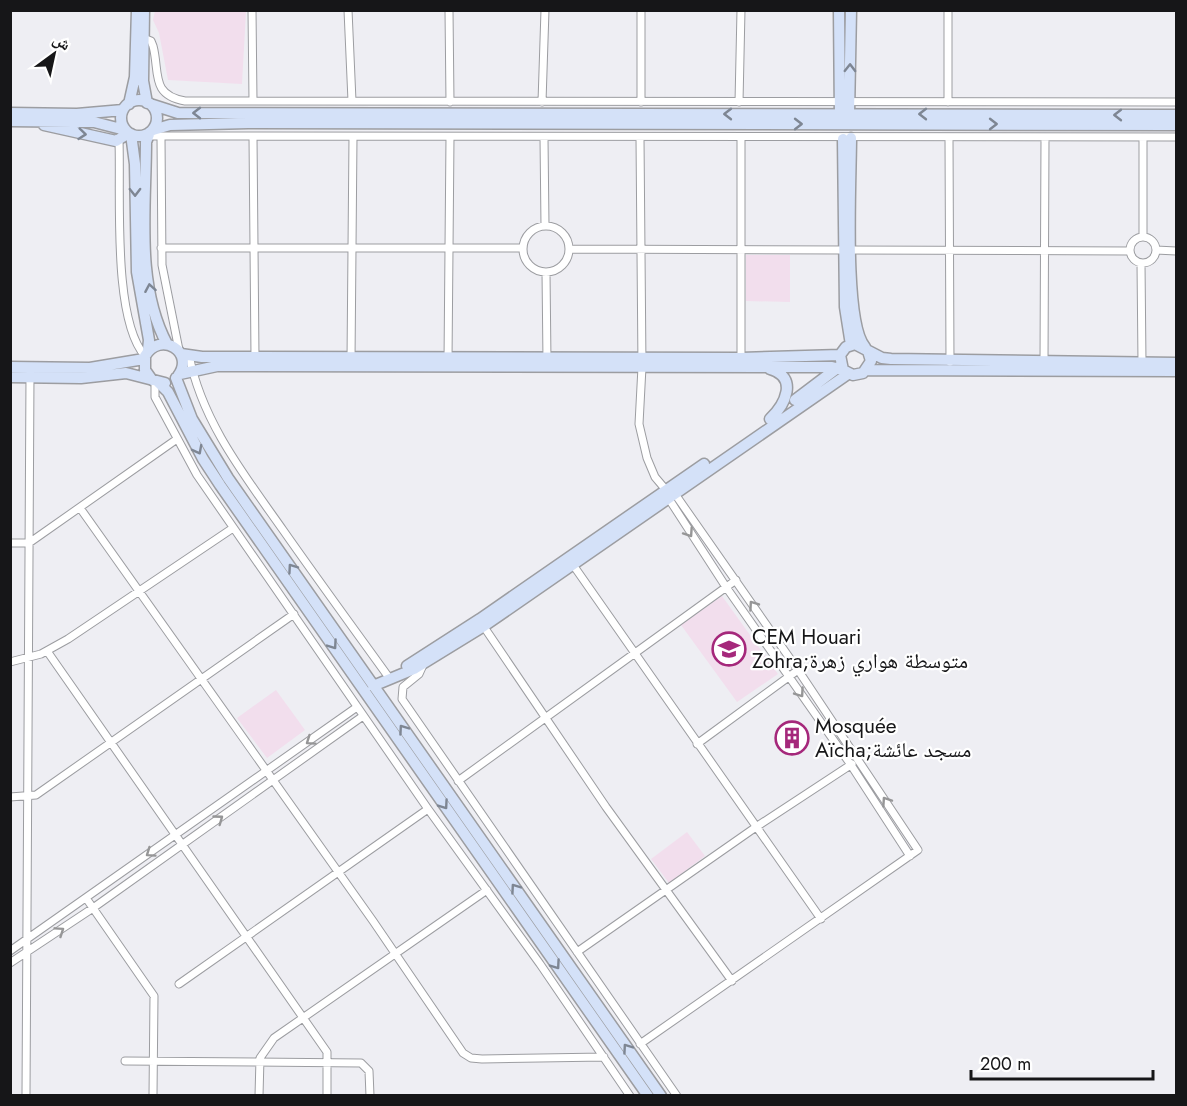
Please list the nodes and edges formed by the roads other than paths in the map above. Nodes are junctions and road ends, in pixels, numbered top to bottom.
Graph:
1 (137, 10) edge
2 (144, 10) edge
3 (252, 10) edge
4 (348, 10) edge
5 (449, 10) edge
6 (545, 10) edge
7 (641, 10) edge
8 (741, 10) edge
9 (839, 10) edge
10 (851, 10) edge
11 (948, 10) edge
12 (142, 38) junction
13 (253, 101) junction
14 (352, 101) junction
15 (450, 102) junction
16 (542, 102) junction
17 (641, 102) junction
18 (739, 102) junction
19 (844, 102) junction
20 (948, 102) junction
21 (1176, 102) edge
22 (148, 103) junction
23 (126, 107) junction
24 (10, 113) edge
25 (1176, 115) edge
26 (843, 118) junction
27 (10, 121) edge
28 (32, 122) junction
29 (1176, 125) edge
30 (142, 134) junction
31 (254, 137) junction
32 (353, 137) junction
33 (450, 137) junction
34 (1143, 137) junction
35 (1176, 137) edge
36 (544, 138) junction
37 (640, 138) junction
38 (741, 138) junction
39 (847, 138) junction
40 (949, 138) junction
41 (1045, 138) junction
42 (119, 141) junction
43 (545, 226) junction
44 (1143, 237) junction
45 (161, 248) junction
46 (352, 248) junction
47 (449, 248) junction
48 (522, 248) junction
49 (255, 249) junction
50 (569, 249) junction
51 (642, 249) junction
52 (739, 250) junction
53 (949, 250) junction
54 (1047, 250) junction
55 (1130, 250) junction
56 (1156, 250) junction
57 (1176, 250) edge
58 (847, 251) junction
59 (1141, 263) junction
60 (546, 272) junction
61 (167, 344) junction
62 (850, 345) junction
63 (866, 349) junction
64 (183, 353) junction
65 (146, 355) junction
66 (255, 357) junction
67 (351, 362) junction
68 (448, 362) junction
69 (547, 362) junction
70 (950, 362) junction
71 (1044, 362) junction
72 (642, 363) junction
73 (741, 363) junction
74 (1142, 363) junction
75 (1176, 363) edge
76 (842, 366) junction
77 (10, 367) edge
78 (764, 367) junction
79 (192, 370) junction
80 (867, 370) junction
81 (1176, 371) edge
82 (30, 372) junction
83 (178, 376) junction
84 (10, 377) edge
85 (155, 381) junction
86 (770, 418) junction
87 (177, 439) junction
88 (669, 495) junction
89 (80, 508) junction
90 (233, 528) junction
91 (10, 543) edge
92 (29, 543) junction
93 (570, 561) junction
94 (736, 580) junction
95 (726, 587) junction
96 (138, 592) junction
97 (294, 614) junction
98 (482, 623) junction
99 (47, 651) junction
100 (635, 653) junction
101 (29, 658) junction
102 (10, 662) edge
103 (424, 663) junction
104 (798, 670) junction
105 (789, 677) junction
106 (201, 679) junction
107 (390, 679) junction
108 (373, 686) junction
109 (357, 707) junction
110 (363, 716) junction
111 (546, 717) junction
112 (111, 742) junction
113 (697, 744) junction
114 (858, 759) junction
115 (851, 765) junction
116 (266, 772) junction
117 (273, 781) junction
118 (458, 781) junction
119 (10, 797) edge
120 (28, 797) junction
121 (428, 810) junction
122 (756, 827) junction
123 (177, 835) junction
124 (184, 845) junction
125 (910, 856) junction
126 (338, 872) junction
127 (487, 890) junction
128 (666, 890) junction
129 (86, 898) junction
130 (93, 908) junction
131 (821, 919) junction
132 (248, 936) junction
133 (28, 938) junction
134 (10, 951) edge
135 (28, 952) junction
136 (577, 952) junction
137 (394, 953) junction
138 (10, 963) edge
139 (732, 981) junction
140 (179, 984) dead end
141 (304, 1017) junction
142 (640, 1044) junction
143 (604, 1057) junction
144 (125, 1061) dead end
145 (154, 1062) junction
146 (259, 1062) junction
147 (327, 1063) junction
148 (26, 1095) edge
149 (153, 1095) edge
150 (259, 1095) edge
151 (327, 1095) edge
152 (369, 1095) edge
153 (630, 1095) edge
154 (648, 1095) edge
155 (661, 1095) edge
156 (677, 1095) edge

1 - 23 street
2 - 12 street
3 - 13 street
4 - 14 street
5 - 15 street
6 - 16 street
7 - 17 street
8 - 18 street
9 - 19 street
19 -> 10 street
11 - 20 street
12 - 13 street
12 - 22 street
13 - 14 street
14 - 15 street
15 - 16 street
16 - 17 street
17 - 18 street
18 - 19 street
19 - 20 street
19 - 26 street
20 - 21 street
22 - 23 street
26 -> 22 street
22 - 30 street
23 - 24 street
23 - 30 street
25 -> 26 street
26 -> 29 street
30 -> 26 street
27 - 28 street
28 - 30 street
28 -> 42 street
30 - 31 street
30 - 42 street
30 - 45 street
61 -> 30 street
30 -> 65 street
31 - 32 street
31 - 49 street
32 - 33 street
32 - 46 street
33 - 36 street
33 - 47 street
34 - 35 street
34 - 41 street
34 - 44 street
36 - 37 street
36 - 43 street
37 - 38 street
37 - 51 street
38 - 39 street
38 - 52 street
39 - 40 street
39 - 58 street
40 - 41 street
40 - 53 street
41 - 54 street
42 - 65 street
43 - 48 street
43 - 50 street
44 - 55 street
44 - 56 street
45 - 49 street
45 - 64 street
46 - 47 street
46 - 49 street
46 - 67 street
47 - 48 street
47 - 68 street
48 - 60 street
49 - 66 street
50 - 51 street
50 - 60 street
51 - 52 street
51 - 72 street
52 - 58 street
52 - 73 street
53 - 54 street
53 - 58 street
53 - 70 street
54 - 55 street
54 - 71 street
55 - 59 street
56 - 57 street
56 - 59 street
58 - 62 street
58 - 63 street
59 - 74 street
60 - 69 street
61 - 64 street
61 - 65 street
62 - 63 street
62 - 76 street
63 - 70 street
63 - 80 street
64 - 66 street
64 - 79 street
64 - 83 street
65 - 82 street
65 - 85 street
66 - 67 street
67 - 68 street
67 - 79 street
68 - 69 street
69 - 72 street
70 - 71 street
71 - 74 street
72 - 73 street
72 - 88 street
73 - 76 street
73 - 78 street
74 - 75 street
76 - 78 street
76 - 80 street
76 - 86 street
76 - 88 street
77 - 82 street
78 - 86 street
79 - 83 street
79 - 107 street
80 - 81 street
82 - 84 street
82 - 85 street
82 - 92 street
83 - 85 street
108 -> 83 street
85 - 87 street
85 -> 154 street
86 - 88 street
87 - 89 street
87 - 90 street
88 - 93 street
88 - 94 street
88 -> 95 street
89 - 92 street
89 - 96 street
90 - 96 street
90 - 97 street
91 - 92 street
92 - 101 street
93 - 98 street
93 - 100 street
94 - 95 street
104 -> 94 street
95 - 100 street
95 - 105 street
96 - 99 street
96 - 106 street
97 - 106 street
97 - 109 street
98 - 103 street
98 - 107 street
98 - 111 street
99 - 101 street
99 - 112 street
100 - 111 street
100 - 113 street
101 - 102 street
101 - 120 street
103 - 107 street
103 - 118 street
104 - 105 street
104 - 114 street
105 - 113 street
105 -> 115 street
106 - 112 street
106 - 116 street
107 - 108 street
155 -> 108 street
109 - 110 street
109 -> 116 street
110 - 117 street
110 - 121 street
111 - 118 street
111 - 128 street
112 - 120 street
112 - 123 street
113 - 122 street
114 - 115 street
125 -> 114 street
115 - 122 street
115 - 125 street
116 - 117 street
116 - 123 street
124 -> 117 street
117 - 126 street
118 - 136 street
119 - 120 street
120 - 133 street
121 - 126 street
121 - 127 street
122 - 128 street
122 - 131 street
123 - 124 street
123 -> 129 street
124 - 130 street
124 - 132 street
125 - 131 street
126 - 132 street
126 - 137 street
127 - 137 street
127 - 143 street
128 - 136 street
128 - 139 street
129 - 130 street
129 - 133 street
135 -> 130 street
130 - 145 street
131 - 139 street
132 - 140 street
132 - 141 street
133 - 134 street
133 - 135 street
135 - 138 street
135 - 148 street
136 - 142 street
137 - 141 street
137 - 143 street
139 - 142 street
141 - 146 street
141 - 147 street
142 - 156 street
143 - 153 street
144 - 145 street
145 - 146 street
145 - 149 street
146 - 147 street
146 - 150 street
147 - 151 street
147 - 152 street

